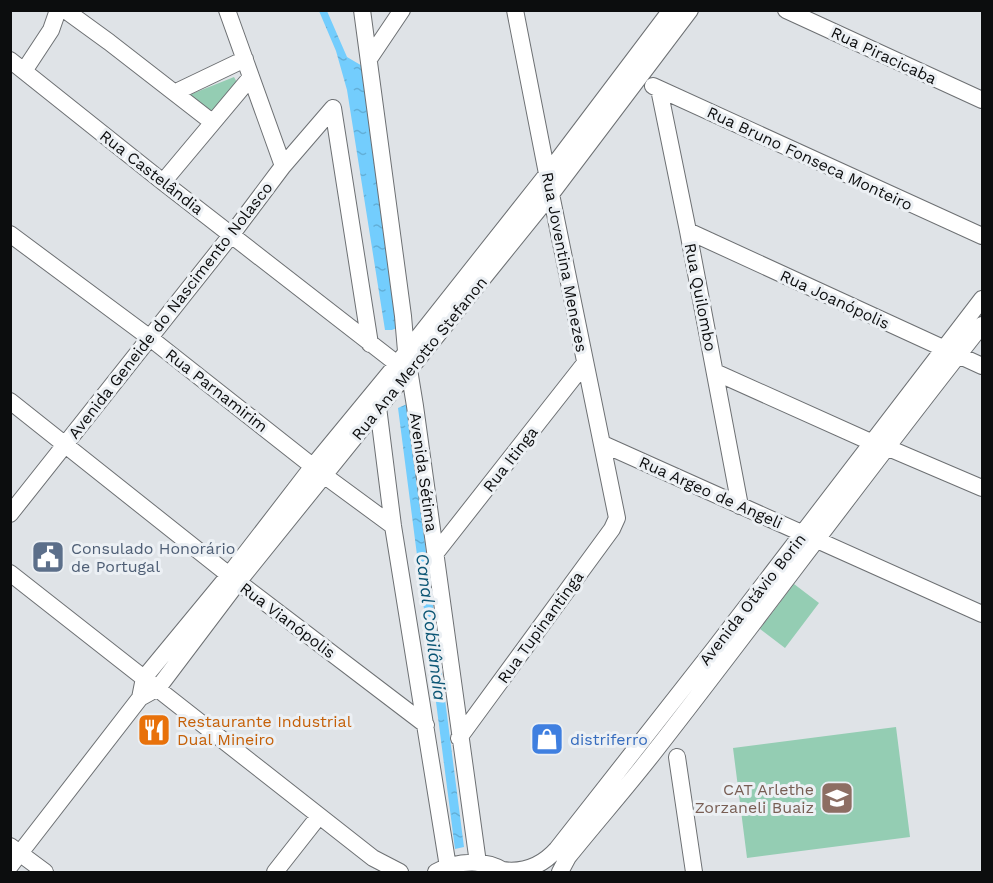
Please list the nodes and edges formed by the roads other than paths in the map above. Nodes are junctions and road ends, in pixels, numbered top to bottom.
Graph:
1 (58, 10) edge
2 (64, 10) edge
3 (227, 10) edge
4 (362, 10) edge
5 (402, 10) edge
6 (515, 10) edge
7 (671, 10) edge
8 (690, 10) edge
9 (786, 10) edge
10 (245, 59) junction
11 (369, 59) junction
12 (10, 60) edge
13 (24, 71) junction
14 (251, 77) junction
15 (638, 78) junction
16 (659, 89) junction
17 (176, 92) junction
18 (982, 100) edge
19 (212, 122) junction
20 (283, 166) junction
21 (548, 173) junction
22 (163, 182) junction
23 (550, 195) junction
24 (688, 231) junction
25 (10, 234) edge
26 (232, 234) junction
27 (982, 236) edge
28 (982, 299) edge
29 (982, 325) edge
30 (150, 338) junction
31 (370, 344) junction
32 (951, 352) junction
33 (404, 362) junction
34 (585, 363) junction
35 (982, 366) edge
36 (715, 372) junction
37 (10, 401) edge
38 (378, 407) junction
39 (65, 443) junction
40 (603, 444) junction
41 (879, 445) junction
42 (319, 471) junction
43 (982, 488) edge
44 (740, 506) junction
45 (10, 514) edge
46 (617, 514) joint
47 (393, 526) junction
48 (810, 537) junction
49 (435, 554) junction
50 (10, 573) edge
51 (233, 578) junction
52 (982, 614) edge
53 (144, 678) junction
54 (158, 688) junction
55 (140, 698) junction
56 (426, 725) junction
57 (459, 738) junction
58 (676, 757) dead end
59 (319, 816) junction
60 (592, 816) junction
61 (14, 855) edge
62 (373, 858) junction
63 (478, 863) junction
64 (442, 870) edge
65 (504, 871) edge
66 (45, 873) edge
67 (276, 873) edge
68 (387, 873) edge
69 (400, 873) edge
70 (560, 873) edge
71 (694, 873) edge

1 - 13 street
2 - 17 street
3 - 10 street
4 - 11 street, Avenida Sétima
5 - 11 street
6 - 21 street, Rua Joventina Menezes
7 - 21 street, Rua Ana Merotto Stefanon
8 - 15 street, Rua Ana Merotto Stefanon
9 - 18 street, Rua Piracicaba
10 - 14 street
10 - 17 street
11 - 33 street, Avenida Sétima
12 - 13 street, Rua Castelândia
13 - 22 street, Rua Castelândia
14 - 19 street
14 - 20 street
15 - 16 street, Rua Bruno Fonseca Monteiro
15 - 23 street, Rua Ana Merotto Stefanon
16 - 24 street, Rua Quilombo
16 - 27 street, Rua Bruno Fonseca Monteiro
17 - 19 street
19 - 22 street
20 - 26 street, Avenida Geneide do Nascimento Nolasco
20 - 31 street, Avenida Geneide do Nascimento Nolasco
21 - 23 street, Rua Joventina Menezes
21 - 33 street, Rua Ana Merotto Stefanon
22 - 26 street, Rua Castelândia
23 - 33 street, Rua Ana Merotto Stefanon
23 - 34 street, Rua Joventina Menezes
24 - 32 street, Rua Joanópolis
24 - 36 street, Rua Quilombo
25 - 30 street, Rua Parnamirim
26 - 30 street, Avenida Geneide do Nascimento Nolasco
26 - 31 street, Rua Castelândia
28 - 32 street, Avenida Otávio Borin
29 - 32 street, Avenida Otávio Borin
30 - 39 street, Avenida Geneide do Nascimento Nolasco
30 - 42 street, Rua Parnamirim
31 - 33 street, Rua Castelândia
32 - 35 street, Rua Joanópolis
32 - 41 street, Avenida Otávio Borin
33 - 38 street, Rua Ana Merotto Stefanon
33 - 42 street, Rua Ana Merotto Stefanon
33 - 49 street, Avenida Sétima
34 - 40 street, Rua Joventina Menezes
34 - 49 street, Rua Itinga
36 - 41 street
36 - 44 street, Rua Quilombo
37 - 39 street, Rua Vianópolis
38 - 42 street, Rua Ana Merotto Stefanon
38 - 47 street
39 - 45 street, Avenida Geneide do Nascimento Nolasco
39 - 51 street, Rua Vianópolis
40 - 44 street, Rua Argeo de Angeli
40 - 46 street, Rua Joventina Menezes
41 - 43 street
41 - 48 street, Avenida Otávio Borin
42 - 47 street, Rua Parnamirim
42 - 51 street, Rua Ana Merotto Stefanon
44 - 48 street, Rua Argeo de Angeli
46 - 57 street, Rua Tupinantinga
47 - 56 street
48 - 52 street, Rua Argeo de Angeli
48 - 60 street, Avenida Otávio Borin
49 - 57 street, Avenida Sétima
50 - 53 street
51 - 53 street, Rua Ana Merotto Stefanon
51 - 54 street, Rua Ana Merotto Stefanon
51 - 56 street, Rua Vianópolis
53 - 54 street
53 - 55 street, Rua Ana Merotto Stefanon
54 - 55 street, Rua Ana Merotto Stefanon
54 - 59 street
55 - 61 street, Rua Ana Merotto Stefanon
56 - 64 street
57 - 63 street, Avenida Sétima
58 - 71 street
59 - 62 street
59 - 67 street
60 - 65 street, Avenida Otávio Borin
60 - 70 street, Avenida Otávio Borin
61 - 66 street
62 - 68 street
62 - 69 street
63 - 64 street
63 - 65 street

